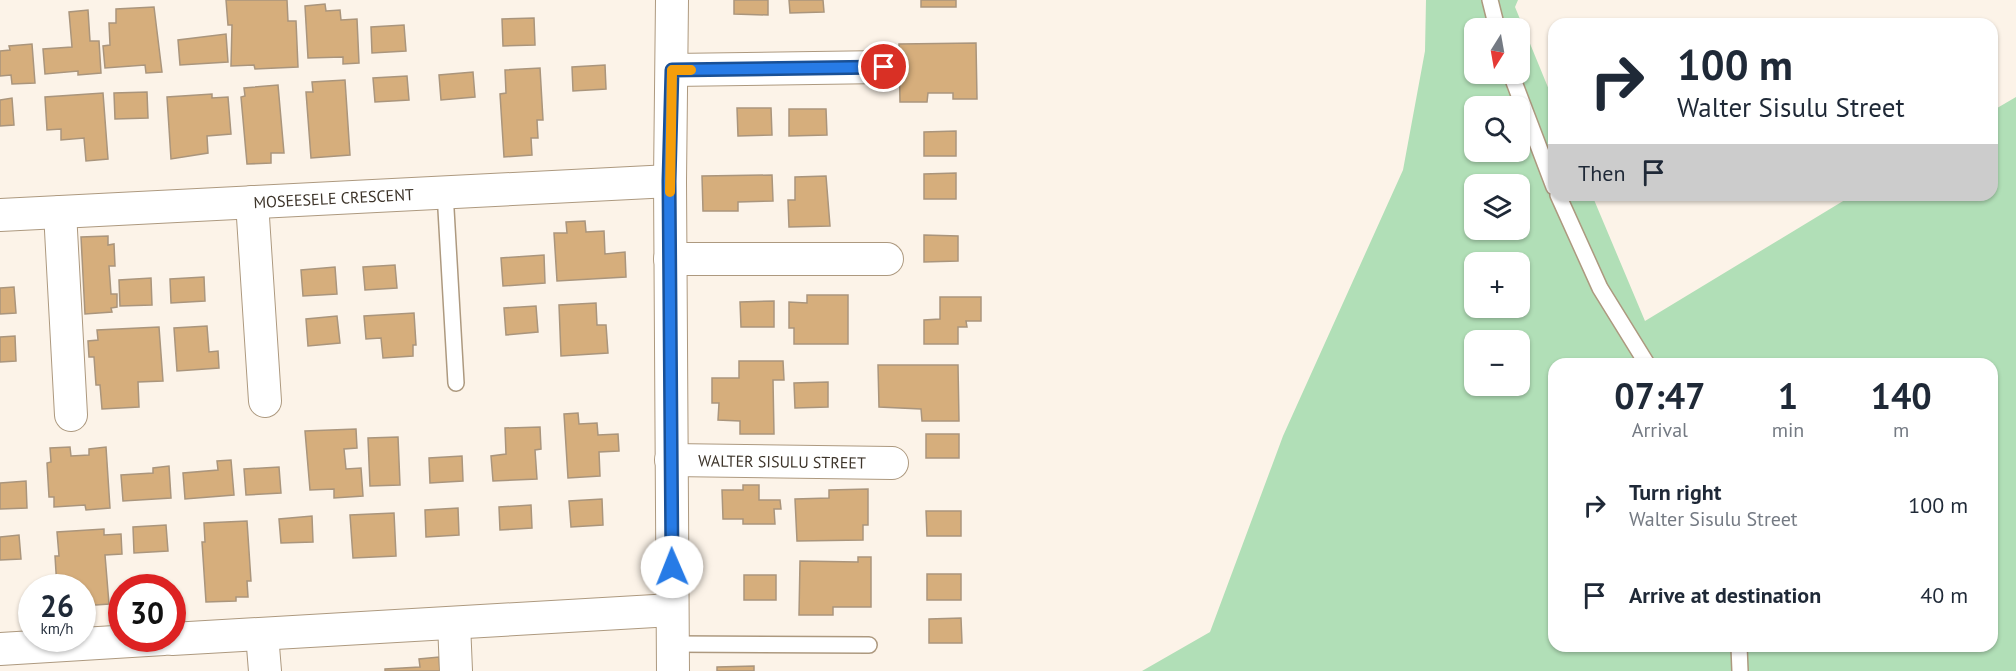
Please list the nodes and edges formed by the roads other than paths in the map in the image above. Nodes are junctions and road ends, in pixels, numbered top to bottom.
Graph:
1 (672, 0) edge
2 (1490, 0) edge
3 (1494, 18) edge
4 (884, 67) dead end
5 (672, 70) junction
6 (1515, 84) edge
7 (1548, 171) edge
8 (669, 181) junction
9 (445, 192) junction
10 (1561, 201) edge
11 (252, 202) junction
12 (60, 212) junction
13 (0, 215) edge
14 (670, 259) junction
15 (887, 260) dead end
16 (1643, 358) edge
17 (456, 383) dead end
18 (265, 401) dead end
19 (71, 415) dead end
20 (671, 460) junction
21 (892, 463) dead end
22 (672, 610) junction
23 (454, 622) junction
24 (261, 634) junction
25 (186, 638) edge
26 (869, 645) dead end
27 (0, 649) edge
28 (108, 651) edge
29 (1739, 652) edge
30 (73, 658) edge
31 (673, 658) edge
32 (265, 671) edge
33 (456, 671) edge
34 (1740, 671) edge

1 - 5 street
2 - 3 lane
4 - 5 street
5 - 8 street
6 - 7 lane
8 - 9 street, MOSEESELE CRESCENT
8 - 14 street
9 - 11 street, MOSEESELE CRESCENT
9 - 17 lane
10 - 16 lane
11 - 12 street, MOSEESELE CRESCENT
11 - 18 street
12 - 13 street, MOSEESELE CRESCENT
12 - 19 street
14 - 15 street
14 - 20 street
20 - 21 street, WALTER SISULU STREET
20 - 22 street
22 - 23 street
22 - 31 street
23 - 24 street
23 - 33 street
24 - 25 street
24 - 32 street
26 - 31 lane
27 - 30 street
28 - 30 street
29 - 34 lane

